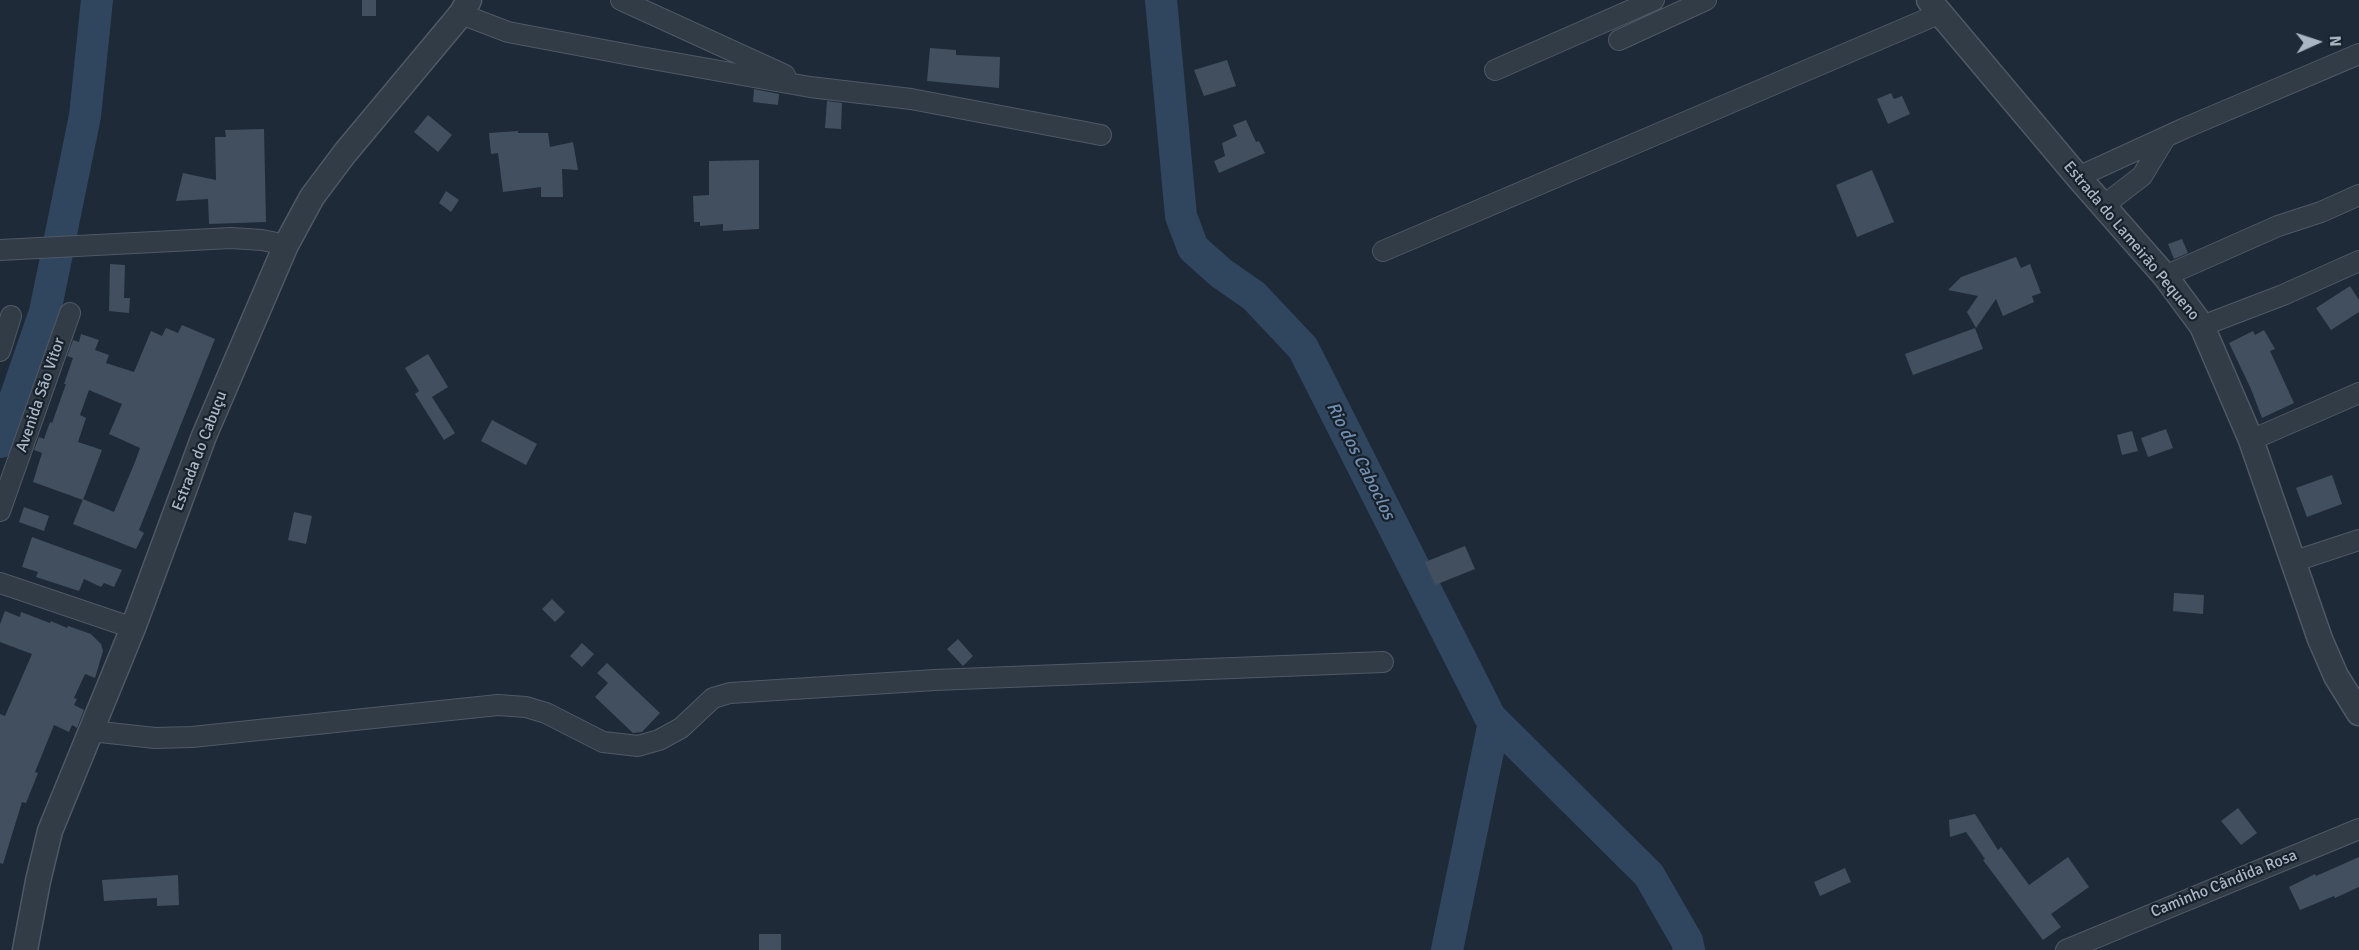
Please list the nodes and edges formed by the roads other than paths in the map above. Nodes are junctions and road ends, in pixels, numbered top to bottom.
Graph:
1 (621, 0) edge
2 (1654, 0) edge
3 (1706, 0) edge
4 (465, 7) edge
5 (1935, 7) edge
6 (1619, 40) dead end
7 (2359, 54) edge
8 (1495, 70) dead end
9 (810, 87) junction
10 (1101, 135) dead end
11 (2165, 138) junction
12 (2078, 177) junction
13 (2359, 195) edge
14 (2103, 206) junction
15 (286, 245) junction
16 (0, 250) edge
17 (1383, 251) dead end
18 (2359, 261) edge
19 (2165, 276) junction
20 (70, 313) dead end
21 (11, 316) dead end
22 (2202, 326) junction
23 (0, 351) edge
24 (2359, 393) edge
25 (2251, 440) junction
26 (0, 512) edge
27 (2359, 540) edge
28 (2292, 562) junction
29 (0, 583) edge
30 (133, 628) junction
31 (1383, 662) dead end
32 (2359, 713) edge
33 (91, 731) junction
34 (2359, 829) edge
35 (25, 950) edge
36 (2066, 950) edge

1 - 9 street
2 - 8 street
3 - 6 street
4 - 9 street
4 - 15 street, Estrada do Cabuçu
5 - 12 street, Estrada do Lameirão Pequeno
5 - 17 street
7 - 11 street
9 - 10 street
11 - 12 street
11 - 14 street
12 - 14 street, Estrada do Lameirão Pequeno
13 - 19 street
14 - 19 street, Estrada do Lameirão Pequeno
15 - 16 street
15 - 30 street, Estrada do Cabuçu
18 - 22 street
19 - 22 street, Estrada do Lameirão Pequeno
20 - 26 street, Avenida São Vitor
21 - 23 street
22 - 25 street, Estrada do Lameirão Pequeno
24 - 25 street
25 - 28 street, Estrada do Lameirão Pequeno
27 - 28 street
28 - 32 street, Estrada do Lameirão Pequeno
29 - 30 street
30 - 33 street, Estrada do Cabuçu
31 - 33 street
33 - 35 street, Estrada do Cabuçu
34 - 36 street, Caminho Cândida Rosa

